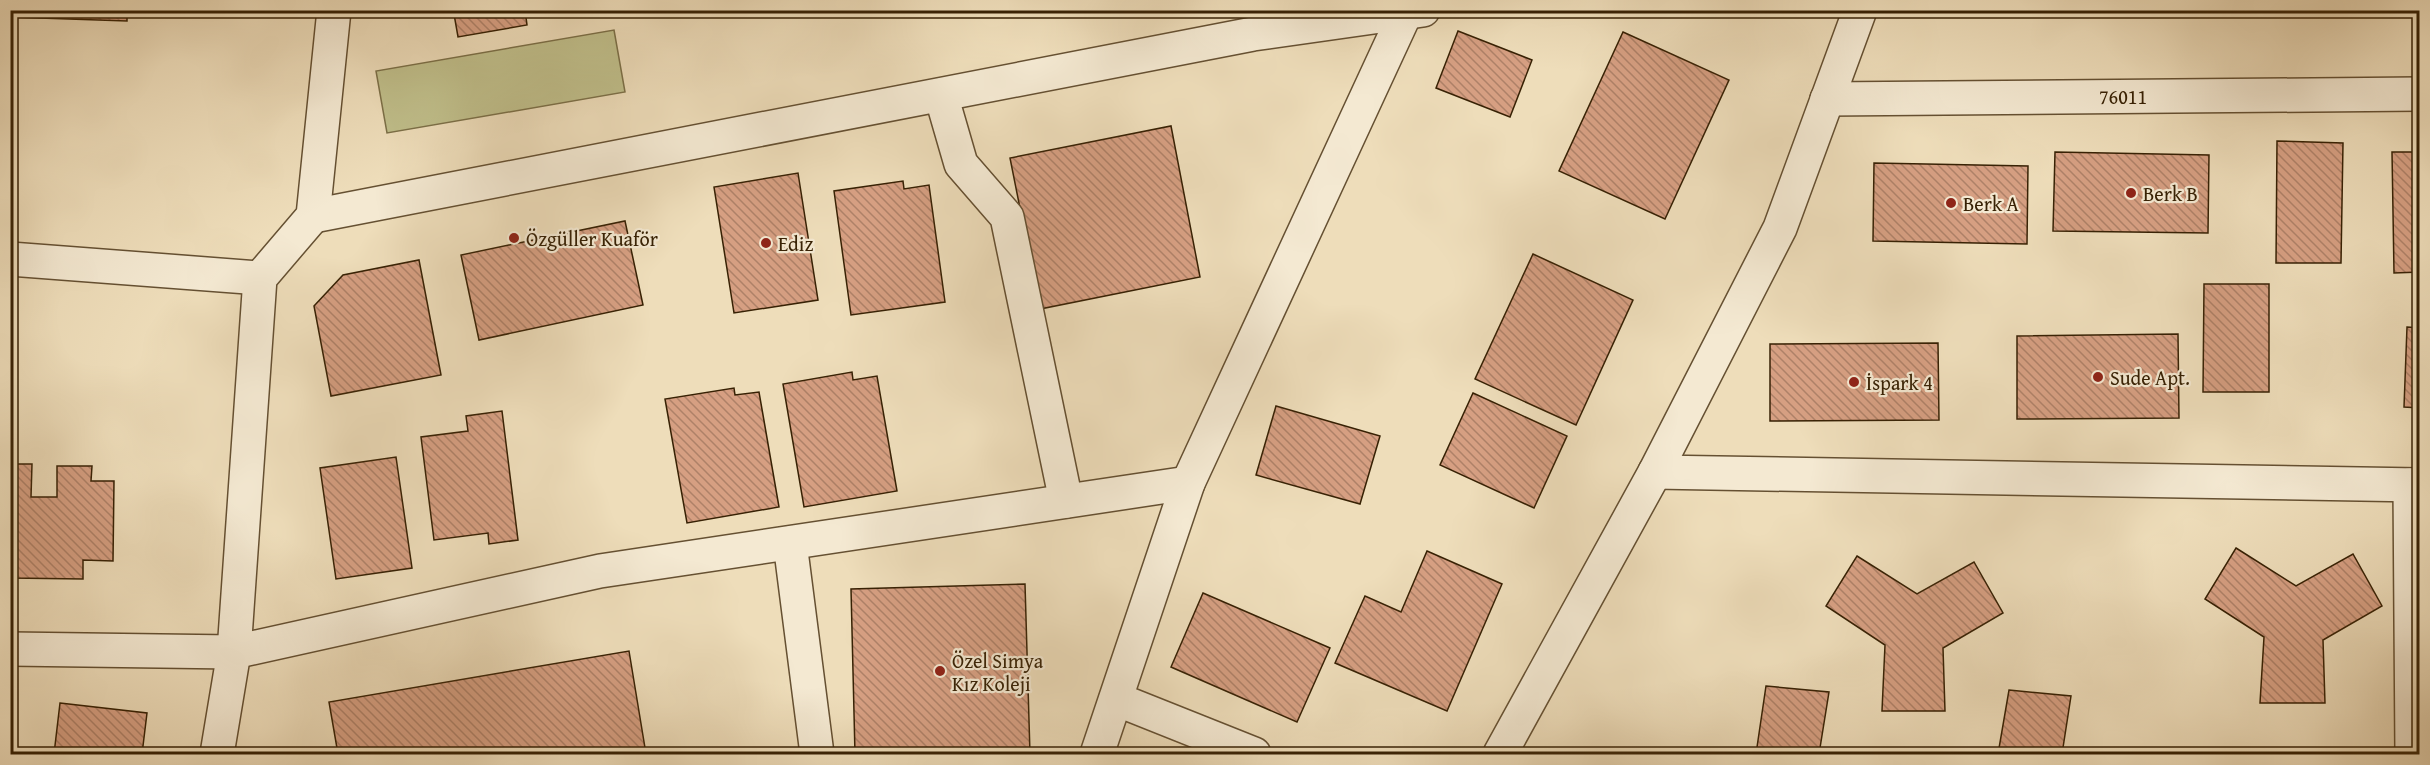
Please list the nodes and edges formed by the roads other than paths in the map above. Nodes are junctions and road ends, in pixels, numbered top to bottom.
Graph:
1 (333, 10) edge
2 (1860, 10) edge
3 (1414, 12) edge
4 (1251, 22) edge
5 (2420, 94) edge
6 (941, 95) junction
7 (1827, 99) junction
8 (313, 216) junction
9 (10, 259) edge
10 (260, 278) junction
11 (1655, 472) junction
12 (1188, 483) junction
13 (2415, 485) edge
14 (1066, 501) junction
15 (790, 543) junction
16 (10, 649) edge
17 (234, 652) junction
18 (1116, 699) junction
19 (217, 754) edge
20 (817, 754) edge
21 (1097, 754) edge
22 (1254, 754) edge
23 (1500, 754) edge
24 (2412, 754) edge

1 - 8 street
2 - 7 street
3 - 4 street
3 - 12 street
4 - 6 street
5 - 7 street, 76011
6 - 8 street
6 - 14 street
7 - 11 street
8 - 10 street
9 - 10 street
10 - 17 street
11 - 13 street
11 - 23 street
12 - 14 street
12 - 18 street
13 - 24 street
14 - 15 street
15 - 17 street
15 - 20 street
16 - 17 street
17 - 19 street
18 - 21 street
18 - 22 street

